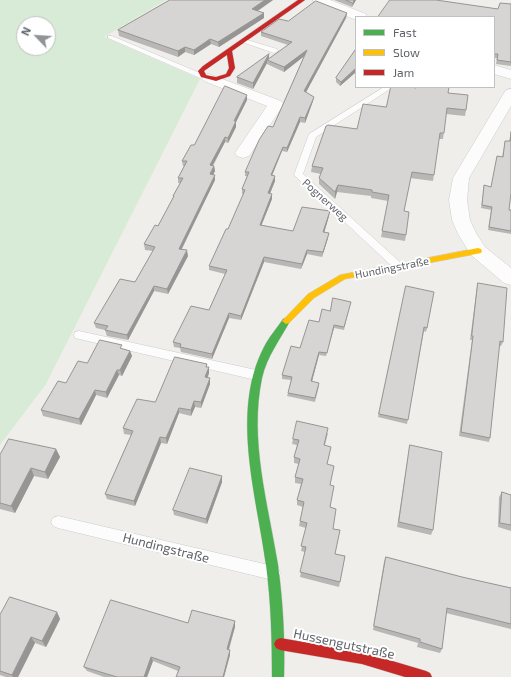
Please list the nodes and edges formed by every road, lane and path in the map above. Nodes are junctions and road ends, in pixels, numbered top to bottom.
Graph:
1 (302, 0) edge
2 (319, 0) edge
3 (359, 16) edge
4 (110, 37) dead end
5 (244, 41) junction
6 (229, 51) junction
7 (274, 51) dead end
8 (495, 69) edge
9 (511, 74) edge
10 (206, 77) junction
11 (387, 88) edge
12 (511, 93) edge
13 (243, 153) dead end
14 (478, 251) junction
15 (398, 266) junction
16 (511, 278) edge
17 (79, 335) dead end
18 (256, 375) junction
19 (58, 522) dead end
20 (273, 573) junction
21 (280, 644) junction
22 (278, 677) edge
23 (426, 677) edge

1 - 5 street
2 - 3 street
4 - 10 lane
5 - 6 street
5 - 7 lane
6 - 10 street
6 - 10 street
8 - 9 street
10 - 13 street
11 - 15 lane, Pognerweg
12 - 14 street
14 - 15 street, Hundingstraße
14 - 16 street
15 - 18 street, Hundingstraße
17 - 18 lane
18 - 20 street, Hundingstraße
19 - 20 lane, Hundingstraße
20 - 21 street, Hundingstraße
21 - 22 street, Hundingstraße
21 - 23 street, Hussengutstraße

